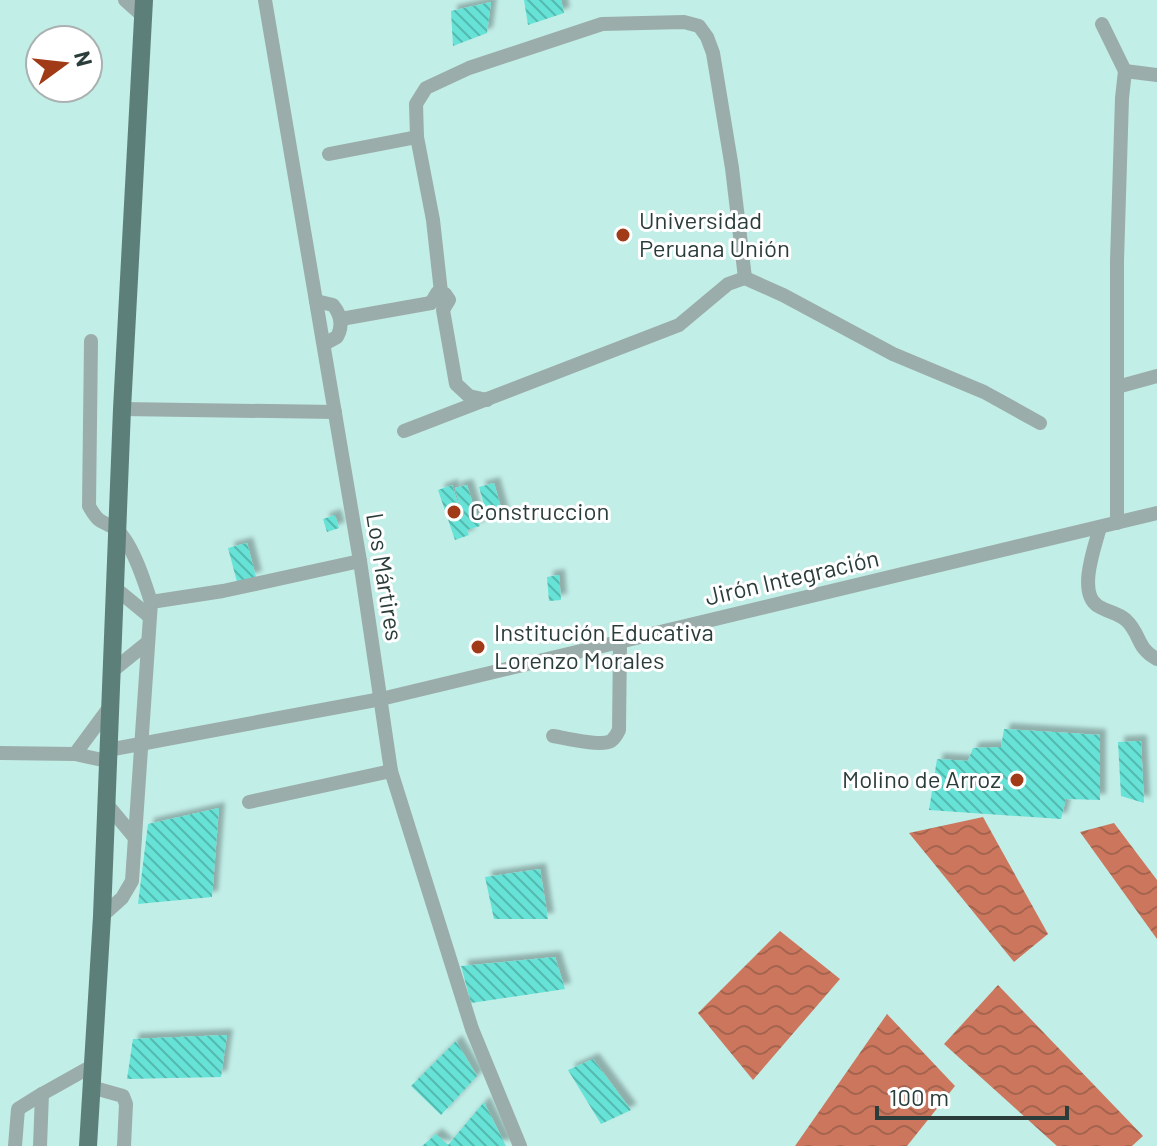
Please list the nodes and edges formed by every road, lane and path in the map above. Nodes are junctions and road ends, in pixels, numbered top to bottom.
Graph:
1 (125, 0) edge
2 (265, 0) edge
3 (143, 8) edge
4 (1102, 24) dead end
5 (1125, 71) junction
6 (1157, 75) edge
7 (417, 137) junction
8 (329, 154) dead end
9 (745, 278) junction
10 (316, 301) junction
11 (439, 302) junction
12 (341, 319) junction
13 (91, 341) dead end
14 (324, 344) junction
15 (1157, 376) edge
16 (1117, 387) junction
17 (487, 400) junction
18 (122, 409) junction
19 (335, 412) junction
20 (1040, 423) dead end
21 (404, 431) dead end
22 (1157, 513) edge
23 (1117, 523) junction
24 (1100, 527) junction
25 (118, 531) junction
26 (360, 561) junction
27 (115, 588) junction
28 (150, 609) junction
29 (620, 641) junction
30 (148, 642) junction
31 (1157, 659) edge
32 (111, 672) junction
33 (381, 699) junction
34 (109, 708) junction
35 (553, 736) dead end
36 (141, 743) junction
37 (0, 753) edge
38 (75, 754) junction
39 (108, 755) junction
40 (391, 771) junction
41 (105, 802) junction
42 (249, 802) dead end
43 (135, 838) junction
44 (102, 916) junction
45 (92, 1066) junction
46 (91, 1087) junction
47 (42, 1094) junction
48 (15, 1146) edge
49 (40, 1146) edge
50 (88, 1146) edge
51 (124, 1146) edge
52 (520, 1146) edge

1 - 3 street
2 - 10 street, Los Mártires
3 - 18 main road
4 - 5 street
5 - 6 street
5 - 16 street
7 - 8 street
7 - 9 street
7 - 11 street
9 - 17 street
9 - 20 street
10 - 12 street
10 - 14 street, Los Mártires
11 - 12 street
11 - 17 street
12 - 14 street
13 - 25 street
14 - 19 street, Los Mártires
15 - 16 street
16 - 23 street
17 - 21 street
18 - 19 street
18 - 25 main road
19 - 26 street, Los Mártires
22 - 23 street, Jirón Integración
23 - 24 street, Jirón Integración
24 - 29 street, Jirón Integración
24 - 31 street
25 - 27 main road
25 - 28 street
26 - 28 street
26 - 33 street, Los Mártires
27 - 28 street
27 - 32 main road
28 - 30 street
29 - 33 street, Jirón Integración
29 - 35 street
30 - 32 street
30 - 36 street
32 - 34 main road
33 - 36 street, Jirón Integración
33 - 40 street, Los Mártires
34 - 38 street
34 - 39 main road
36 - 39 street, Jirón Integración
36 - 43 street
37 - 38 street
38 - 39 street
39 - 41 main road
40 - 42 street
40 - 52 street, Los Mártires
41 - 43 street
41 - 44 main road
43 - 44 street
44 - 45 main road
45 - 46 main road
45 - 47 street
46 - 50 main road
46 - 51 street
47 - 48 street
47 - 49 street

